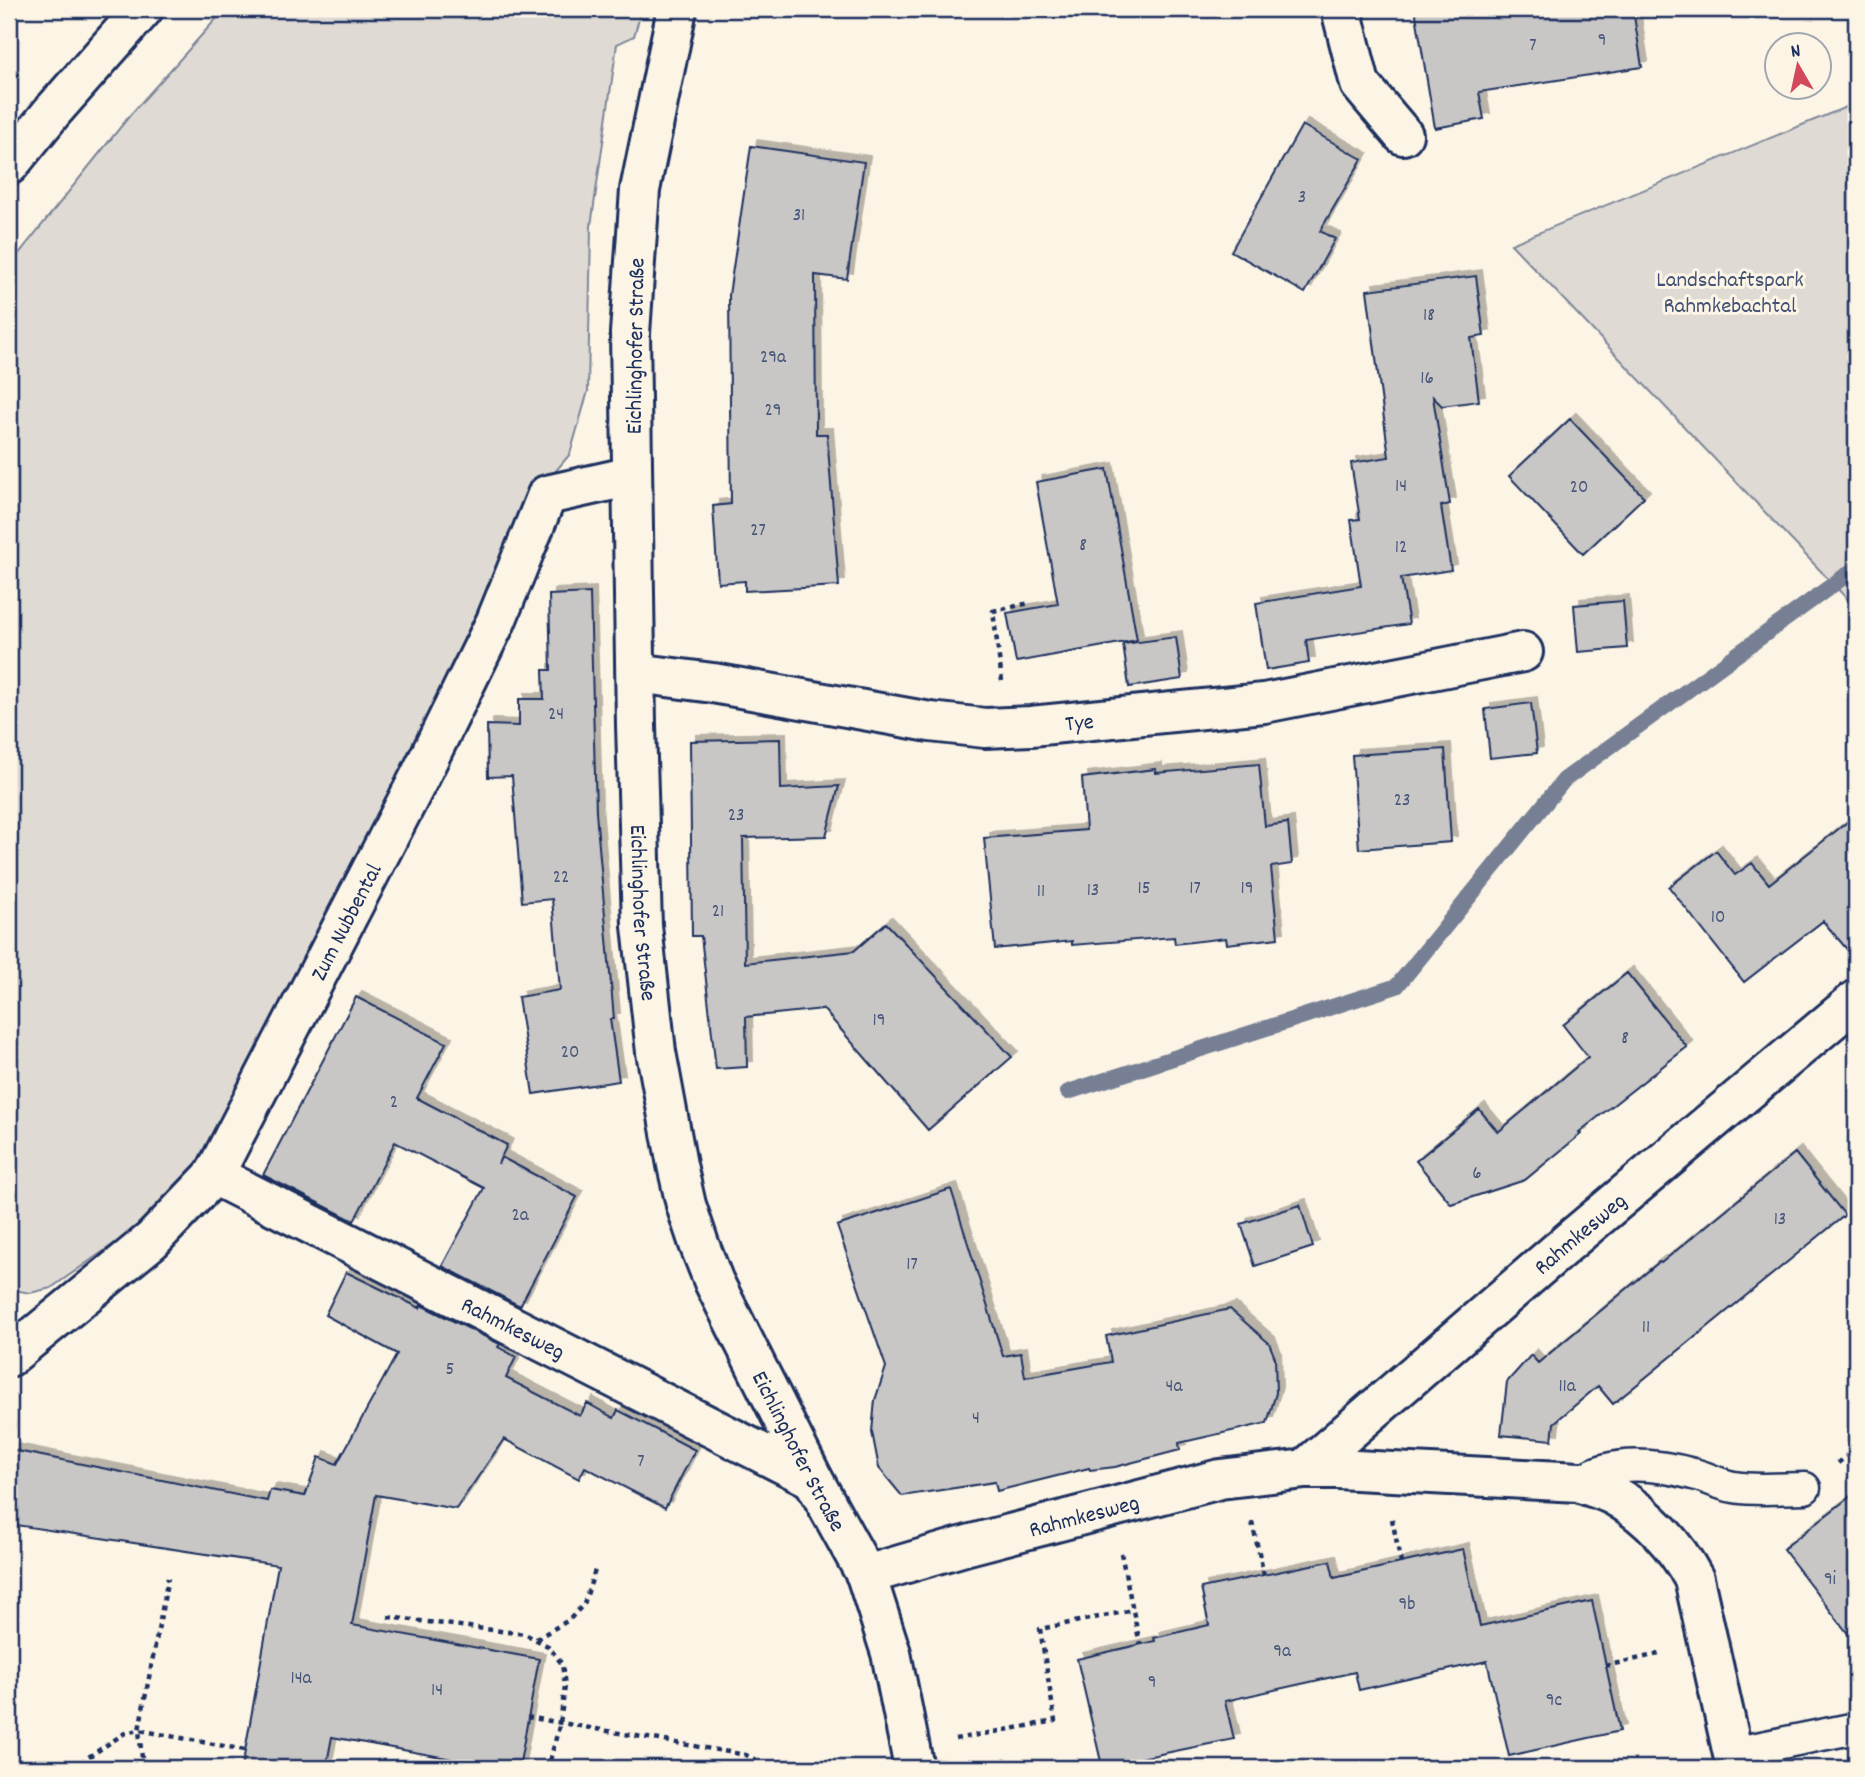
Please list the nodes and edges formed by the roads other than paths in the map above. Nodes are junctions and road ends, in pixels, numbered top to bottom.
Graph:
1 (143, 9) edge
2 (677, 9) edge
3 (1341, 9) edge
4 (1403, 135) dead end
5 (9, 165) edge
6 (632, 476) junction
7 (1523, 652) dead end
8 (636, 673) junction
9 (1856, 1000) edge
10 (214, 1175) junction
11 (9, 1357) edge
12 (1305, 1469) junction
13 (813, 1479) junction
14 (1579, 1482) junction
15 (1805, 1488) dead end
16 (866, 1575) junction
17 (1856, 1728) edge
18 (913, 1758) edge
19 (1734, 1761) edge

1 - 5 street
2 - 6 street, Eichlinghofer Straße
3 - 4 street
6 - 8 street, Eichlinghofer Straße
6 - 10 street, Zum Nubbental
7 - 8 street, Tye
8 - 13 street, Eichlinghofer Straße
9 - 12 street, Rahmkesweg
10 - 11 street, Zum Nubbental
10 - 13 street, Rahmkesweg
12 - 14 street, Rahmkesweg
12 - 16 street, Rahmkesweg
13 - 16 street, Eichlinghofer Straße
14 - 15 lane, Rahmkesweg
14 - 19 street, Rahmkesweg
16 - 18 street, Eichlinghofer Straße
17 - 19 lane

